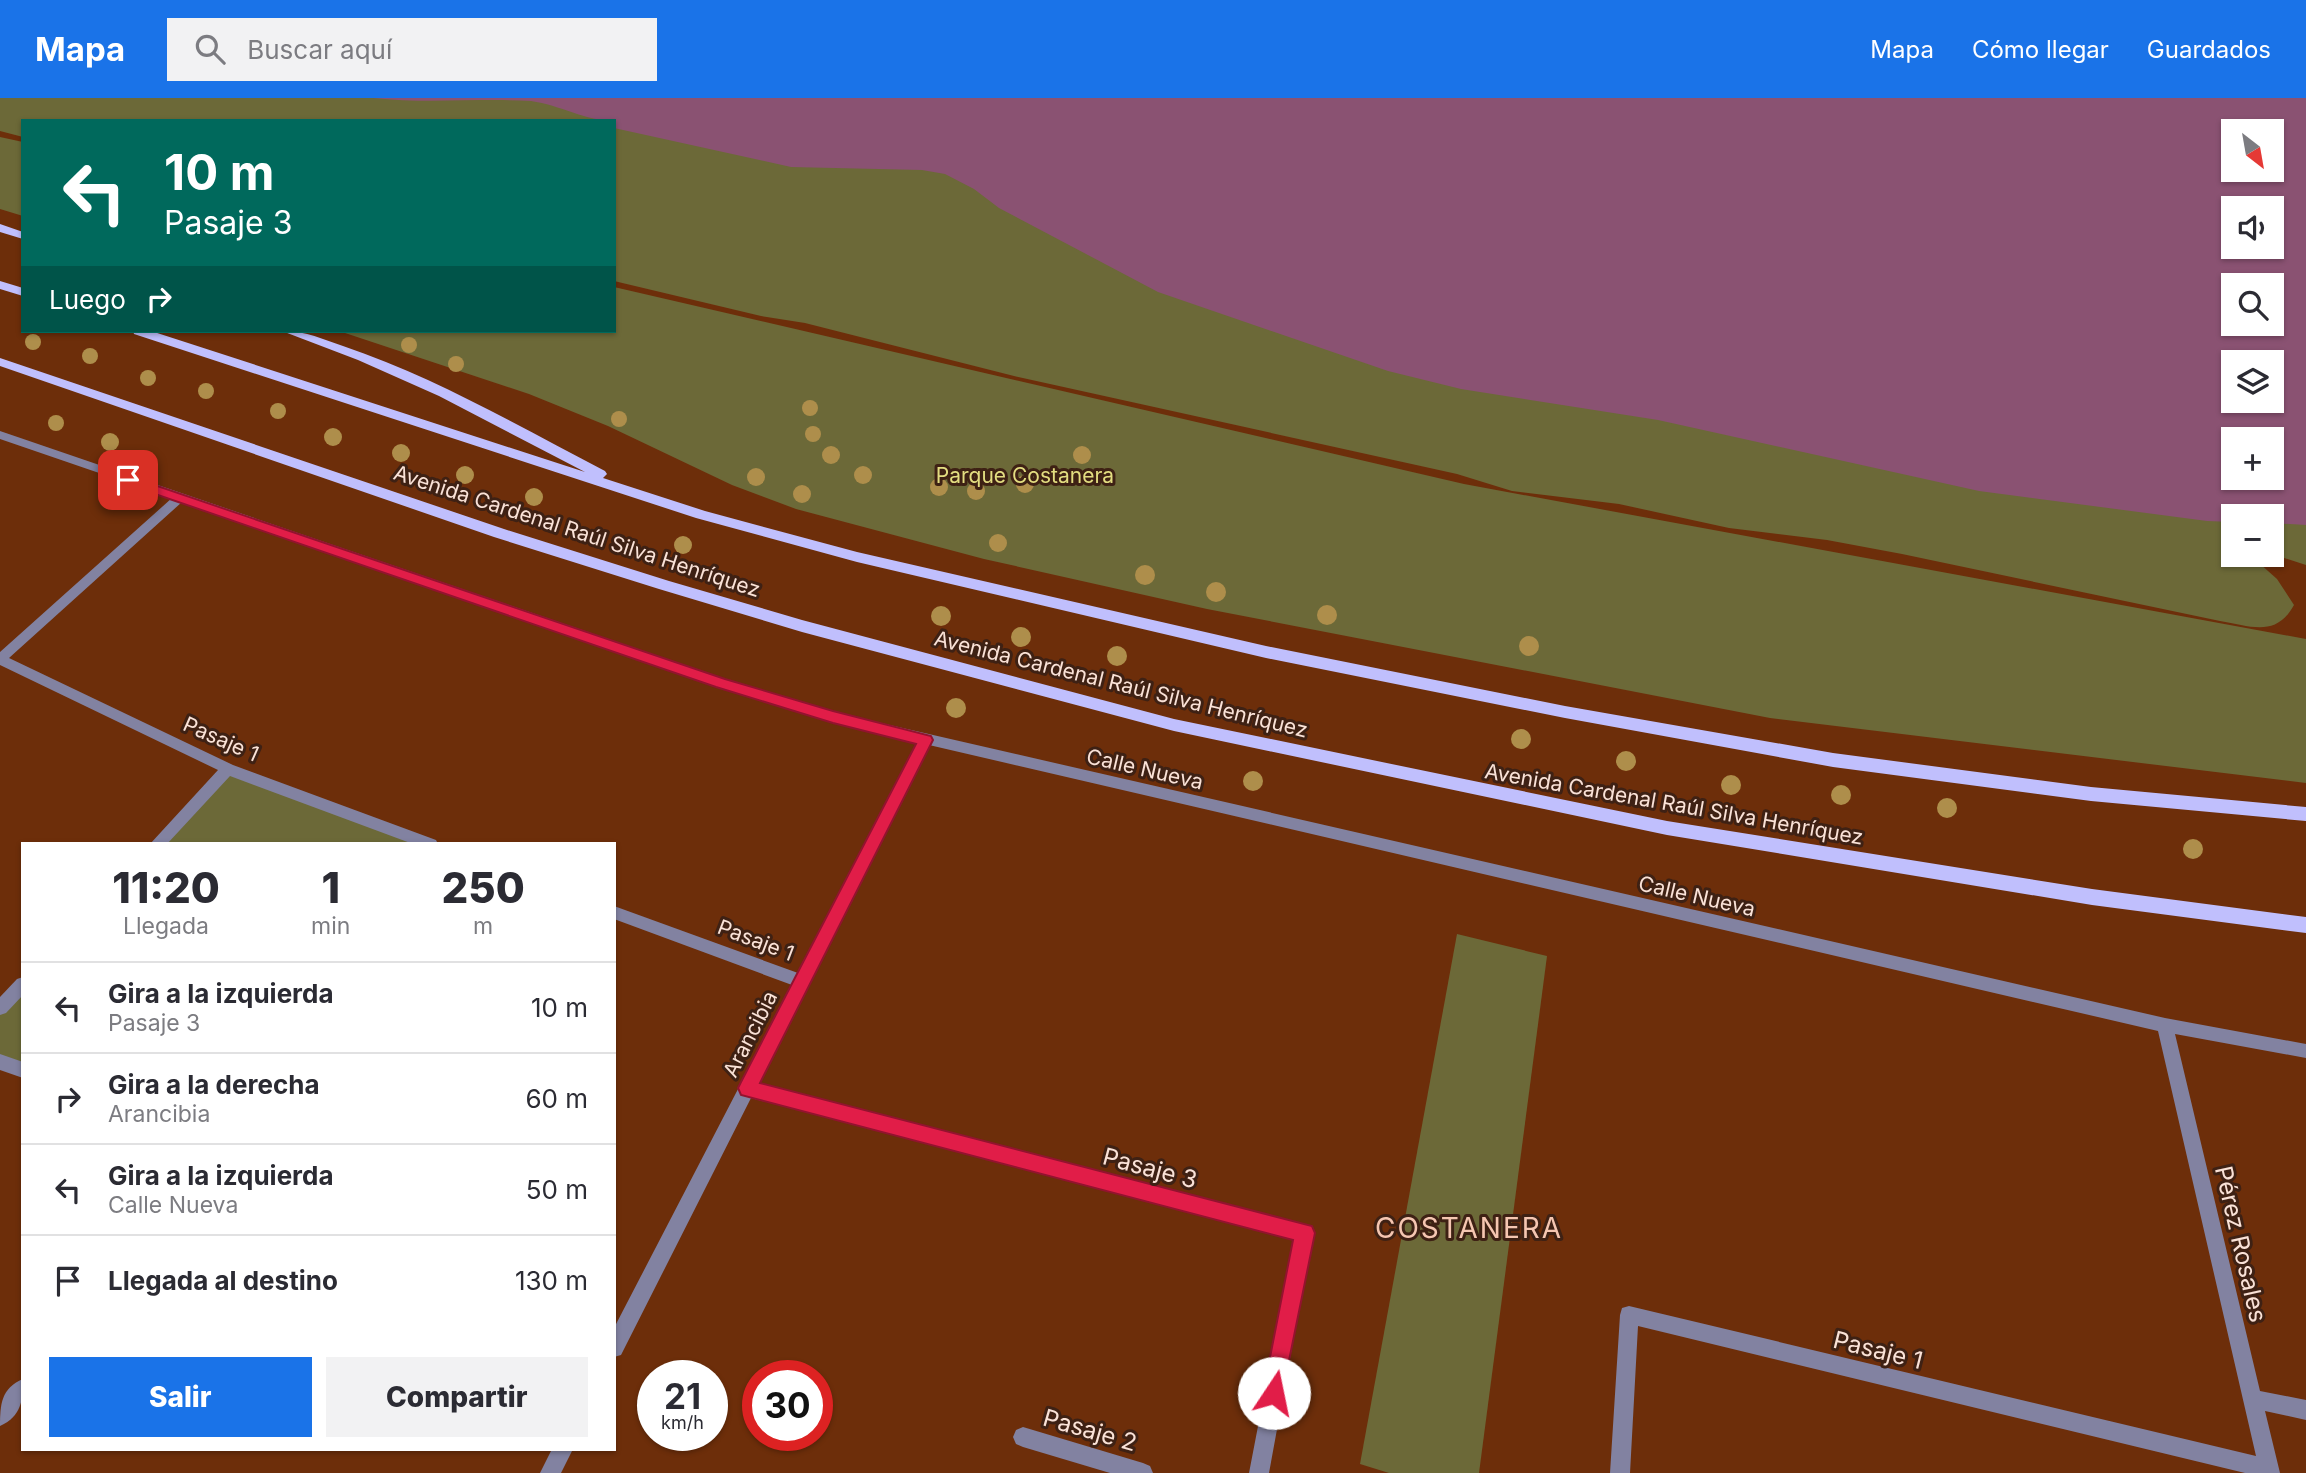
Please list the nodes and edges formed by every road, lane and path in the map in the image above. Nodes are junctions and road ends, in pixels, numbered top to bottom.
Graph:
1 (0, 228) edge
2 (21, 235) edge
3 (0, 285) edge
4 (21, 291) edge
5 (145, 333) edge
6 (294, 333) edge
7 (0, 362) edge
8 (0, 435) edge
9 (643, 497) junction
10 (179, 498) junction
11 (0, 659) edge
12 (925, 740) junction
13 (228, 769) junction
14 (2306, 814) edge
15 (159, 842) edge
16 (426, 842) edge
17 (616, 913) edge
18 (2306, 925) edge
19 (802, 982) junction
20 (21, 986) edge
21 (0, 1008) edge
22 (2165, 1025) junction
23 (2306, 1051) edge
24 (0, 1062) edge
25 (21, 1069) edge
26 (747, 1088) junction
27 (616, 1344) edge
28 (21, 1390) edge
29 (2252, 1399) junction
30 (2306, 1410) edge
31 (0, 1416) edge
32 (1023, 1437) dead end
33 (562, 1451) edge
34 (2270, 1471) edge
35 (550, 1473) edge
36 (1143, 1473) edge
37 (1259, 1473) edge
38 (1620, 1473) edge

1 - 2 main road
3 - 4 main road
5 - 9 main road
6 - 9 main road
7 - 18 main road, Avenida Cardenal Raúl Silva Henríquez
8 - 10 street, Calle Nueva
9 - 14 main road
10 - 11 street
10 - 12 street, Calle Nueva
11 - 13 street, Pasaje 1
12 - 19 street, Arancibia
12 - 22 street, Calle Nueva
13 - 15 street
13 - 16 street, Pasaje 1
17 - 19 street, Pasaje 1
19 - 26 street, Arancibia
20 - 21 street
22 - 23 street, Calle Nueva
22 - 29 street, Pérez Rosales
24 - 25 street
26 - 27 street, Arancibia
26 - 37 street, Pasaje 3
28 - 31 street
29 - 30 street
29 - 34 street, Pérez Rosales
32 - 36 street, Pasaje 2
33 - 35 street
34 - 38 street, Pasaje 1

